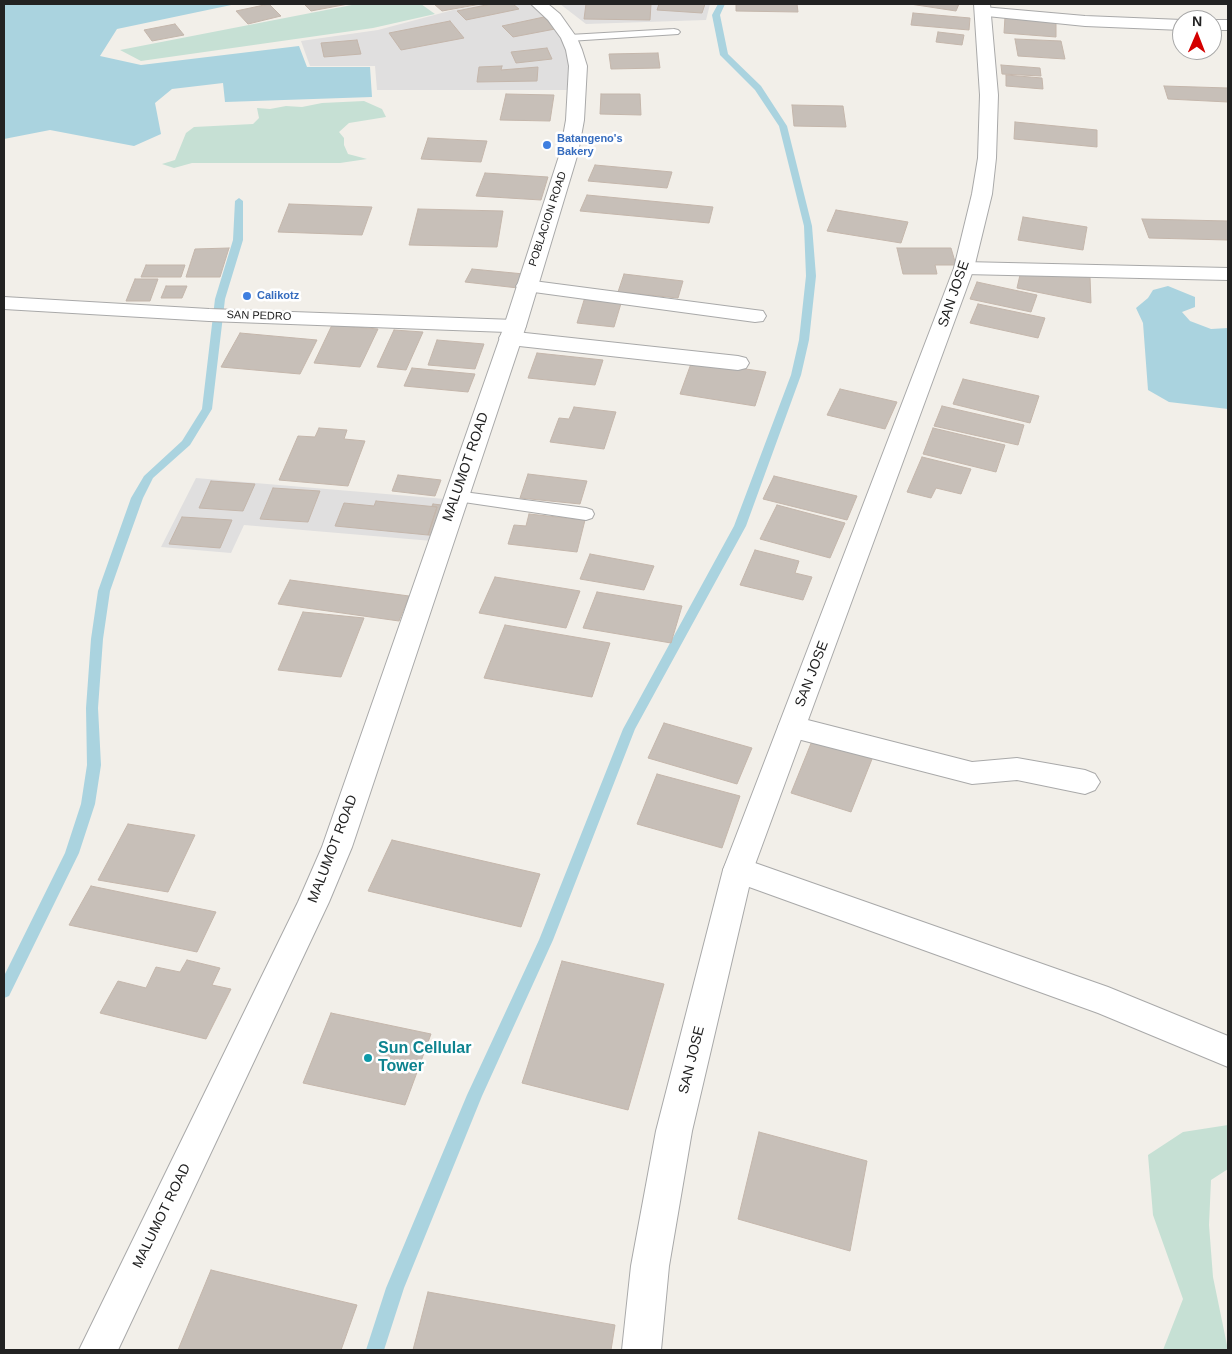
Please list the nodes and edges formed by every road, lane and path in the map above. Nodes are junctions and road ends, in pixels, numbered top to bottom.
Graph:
1 (540, 4) edge
2 (983, 8) edge
3 (1172, 25) edge
4 (674, 32) dead end
5 (569, 38) junction
6 (964, 268) junction
7 (1228, 274) edge
8 (526, 286) junction
9 (4, 303) edge
10 (755, 316) dead end
11 (513, 332) junction
12 (738, 363) dead end
13 (456, 496) junction
14 (586, 514) dead end
15 (792, 726) junction
16 (1085, 782) dead end
17 (738, 870) junction
18 (1228, 1052) edge
19 (98, 1350) edge
20 (641, 1350) edge

1 - 5 street, POBLACION ROAD
2 - 3 street
2 - 6 street, SAN JOSE
4 - 5 lane
5 - 8 street, POBLACION ROAD
6 - 7 street
6 - 15 street, SAN JOSE
8 - 10 street
8 - 11 street, POBLACION ROAD
9 - 11 street, SAN PEDRO
11 - 12 street, SAN PEDRO
11 - 13 street, MALUMOT ROAD
13 - 14 lane
13 - 19 street, MALUMOT ROAD
15 - 16 street
15 - 17 street, SAN JOSE
17 - 18 street
17 - 20 street, SAN JOSE

